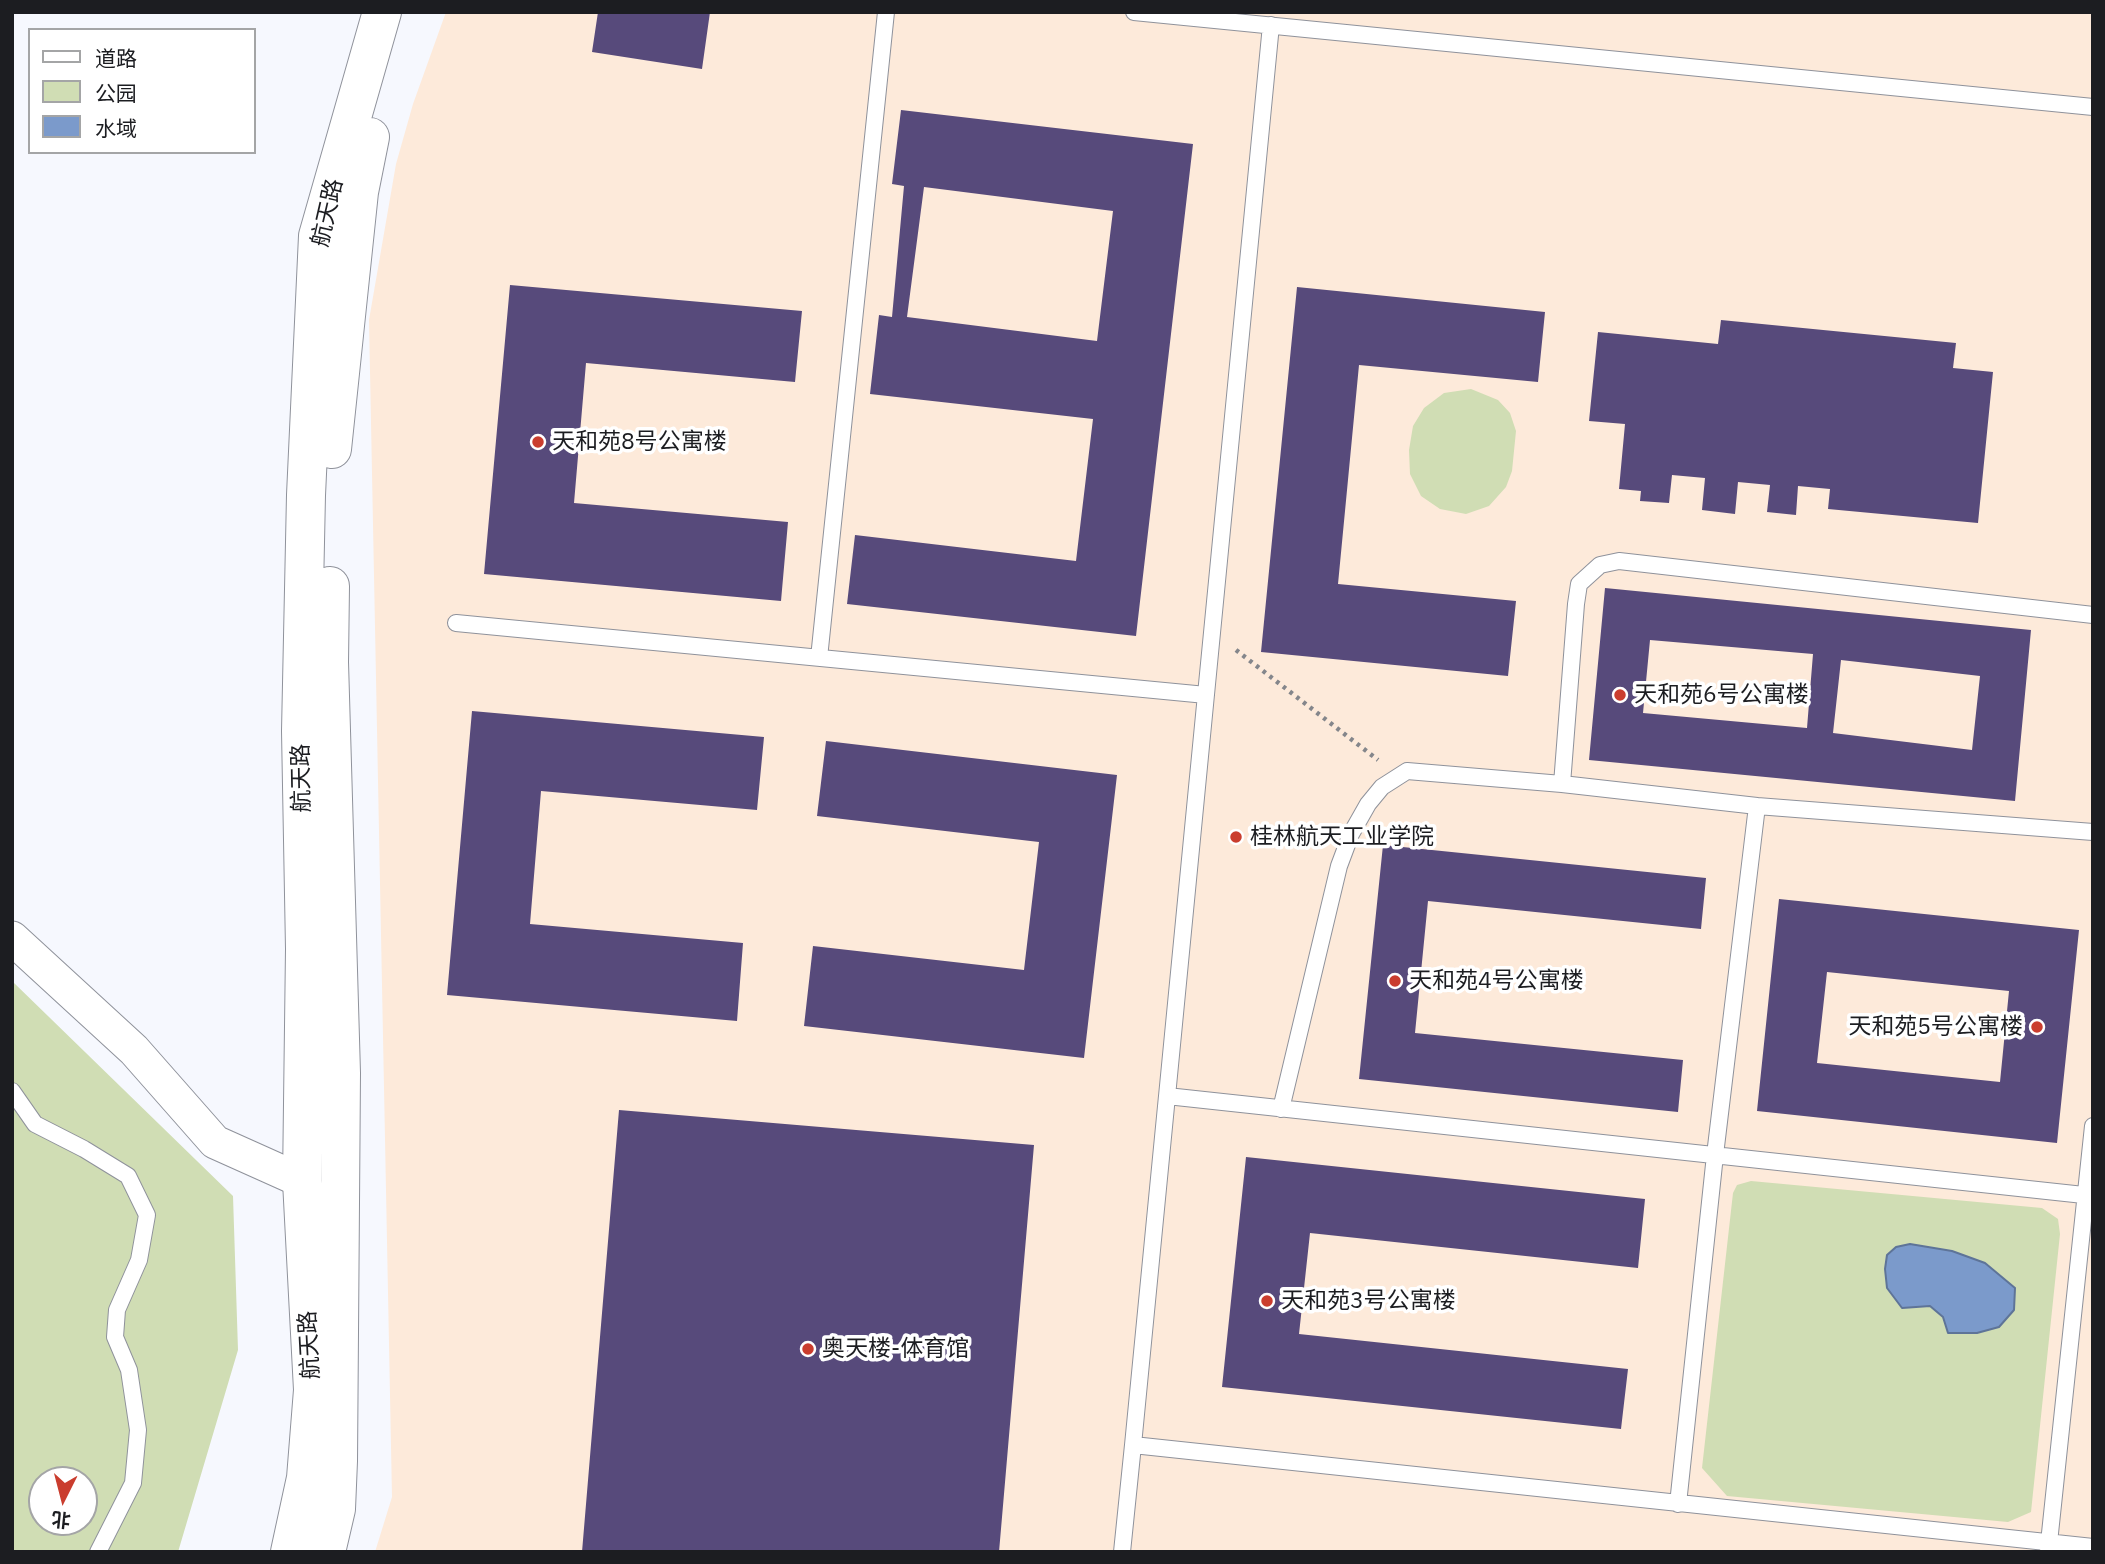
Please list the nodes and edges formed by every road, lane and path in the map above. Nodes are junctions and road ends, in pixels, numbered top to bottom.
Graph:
1 (382, 12) edge
2 (403, 12) edge
3 (886, 12) edge
4 (1134, 12) edge
5 (1271, 24) junction
6 (2093, 107) edge
7 (2093, 615) edge
8 (456, 623) dead end
9 (1212, 632) junction
10 (819, 658) junction
11 (1206, 695) junction
12 (1398, 775) junction
13 (1562, 784) junction
14 (1757, 806) junction
15 (2093, 832) edge
16 (12, 938) edge
17 (12, 1091) edge
18 (1167, 1096) junction
19 (1281, 1109) junction
20 (2093, 1126) edge
21 (1714, 1155) junction
22 (302, 1181) junction
23 (2089, 1195) edge
24 (1133, 1446) junction
25 (1678, 1504) junction
26 (2093, 1547) edge
27 (2049, 1548) edge
28 (98, 1552) edge
29 (289, 1552) edge
30 (326, 1552) edge
31 (1122, 1552) edge

1 - 22 main road, 航天路
2 - 30 main road, 航天路
3 - 10 lane
4 - 5 lane
5 - 6 lane
5 - 9 lane
7 - 13 lane
8 - 10 lane
9 - 11 lane
9 - 12 path
10 - 11 lane
11 - 18 lane
12 - 13 lane
12 - 19 lane
13 - 14 lane
14 - 15 lane
14 - 21 lane
16 - 22 street
17 - 28 lane
18 - 19 lane
18 - 24 lane
19 - 21 lane
20 - 23 lane
21 - 23 lane
21 - 25 lane
22 - 29 main road, 航天路
23 - 27 lane
24 - 25 lane
24 - 31 lane
25 - 27 lane
26 - 27 lane

